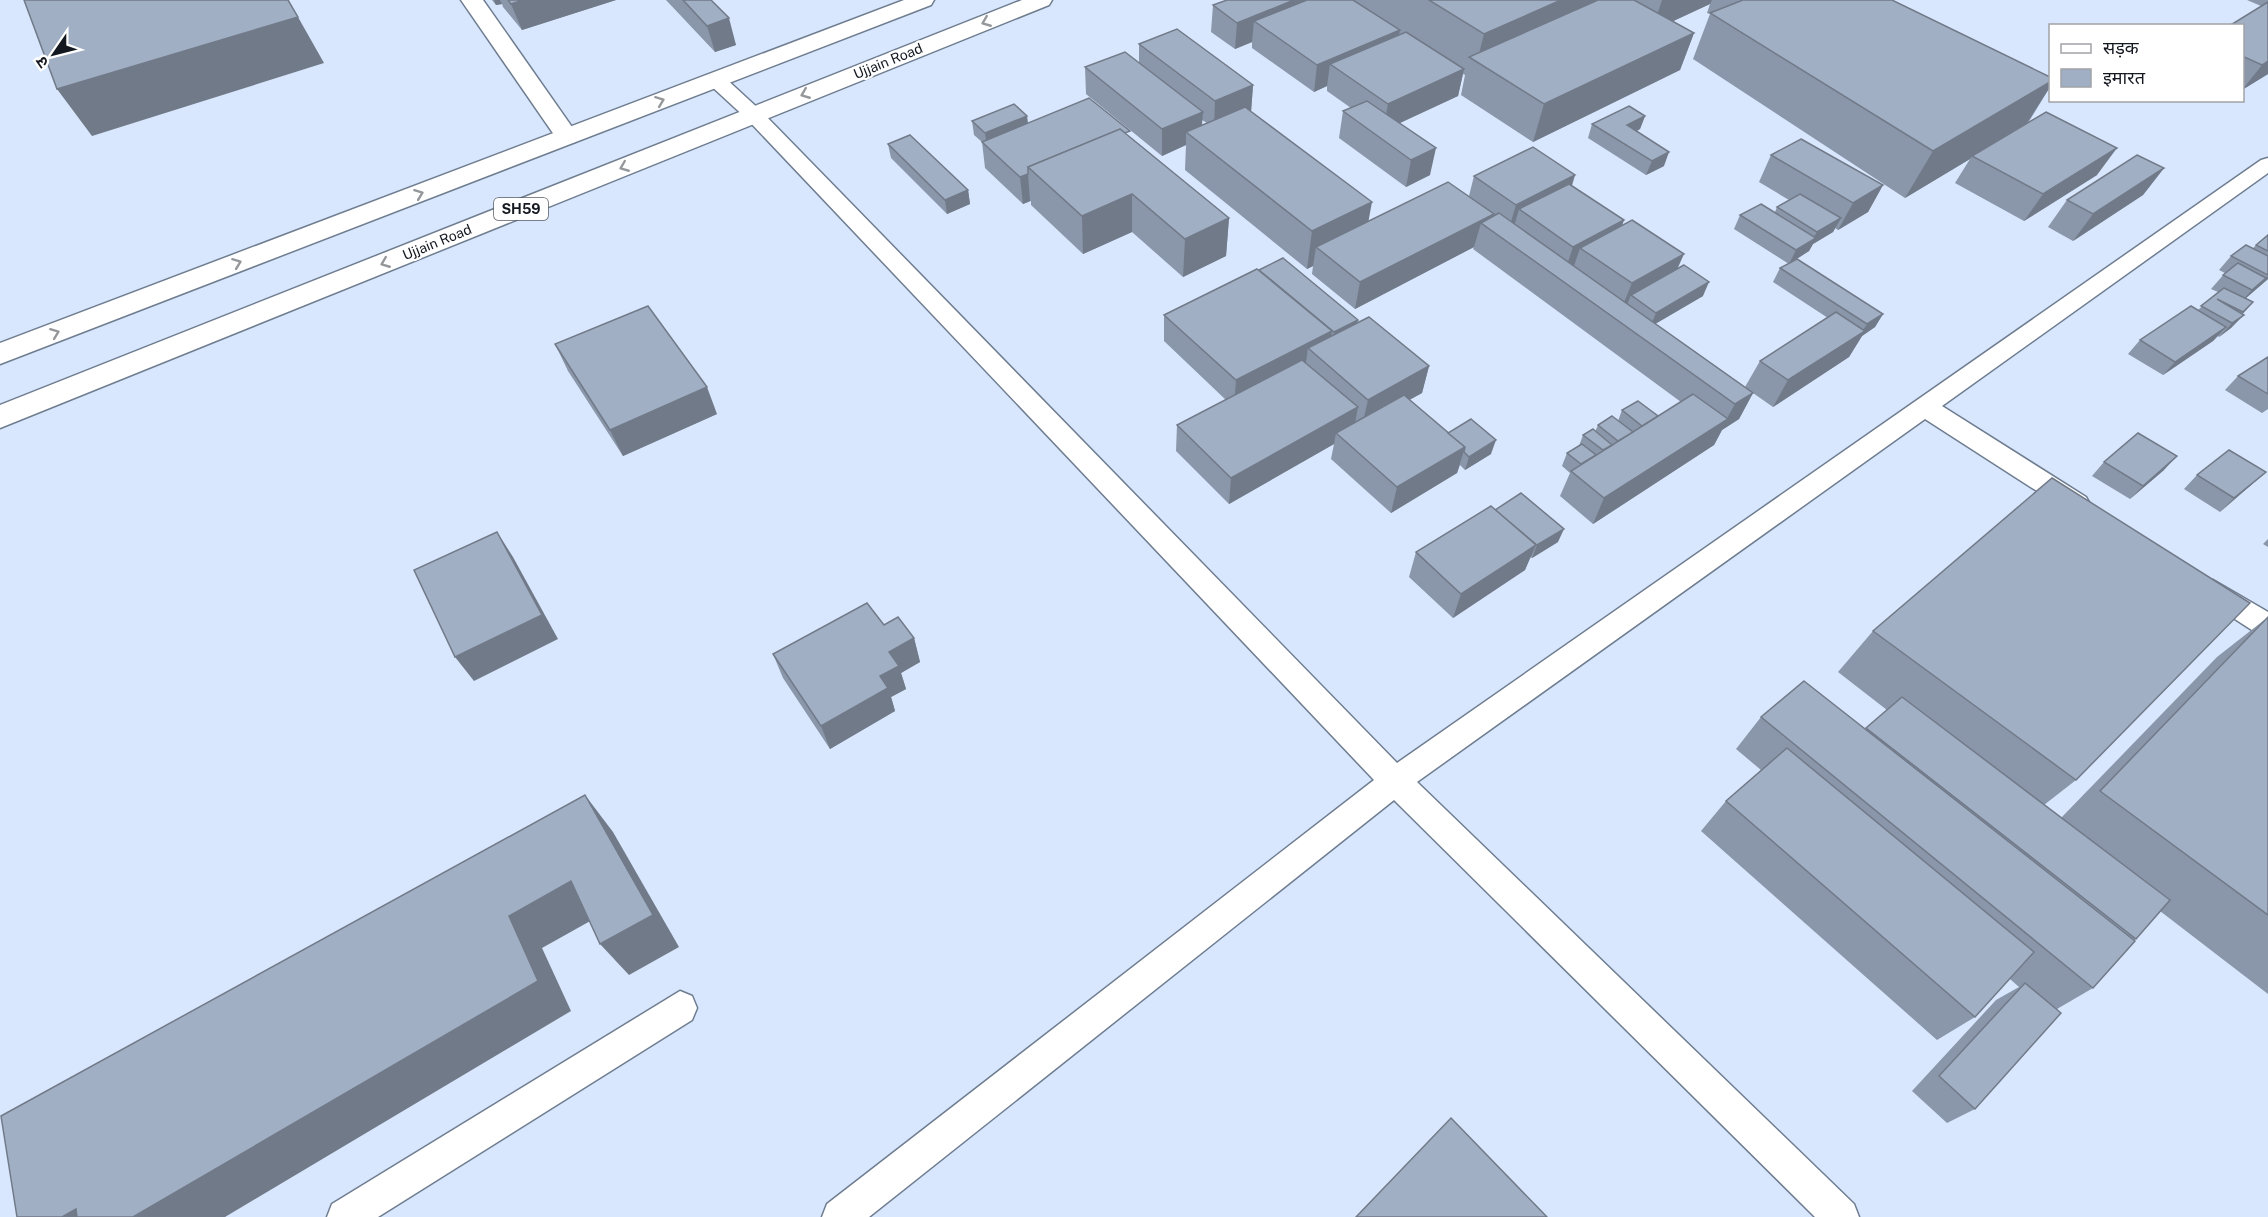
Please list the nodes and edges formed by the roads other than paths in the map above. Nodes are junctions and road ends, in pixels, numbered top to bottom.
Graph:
1 (472, 0) edge
2 (923, 0) edge
3 (1041, 0) edge
4 (716, 80) junction
5 (754, 115) junction
6 (567, 137) junction
7 (2268, 164) edge
8 (0, 354) edge
9 (1925, 407) junction
10 (0, 417) edge
11 (2097, 516) edge
12 (2197, 581) edge
13 (2268, 626) edge
14 (1395, 782) junction
15 (680, 1008) dead end
16 (345, 1217) edge
17 (840, 1217) edge
18 (1841, 1217) edge

1 - 6 main road
2 - 4 main road
3 -> 5 main road, Ujjain Road / SH59
4 - 5 lane
6 -> 4 main road
5 -> 10 main road, Ujjain Road / SH59
5 - 14 lane
8 -> 6 main road
7 - 9 lane
9 - 11 lane
9 - 14 lane
12 - 13 lane
14 - 17 lane
14 - 18 lane
15 - 16 lane

